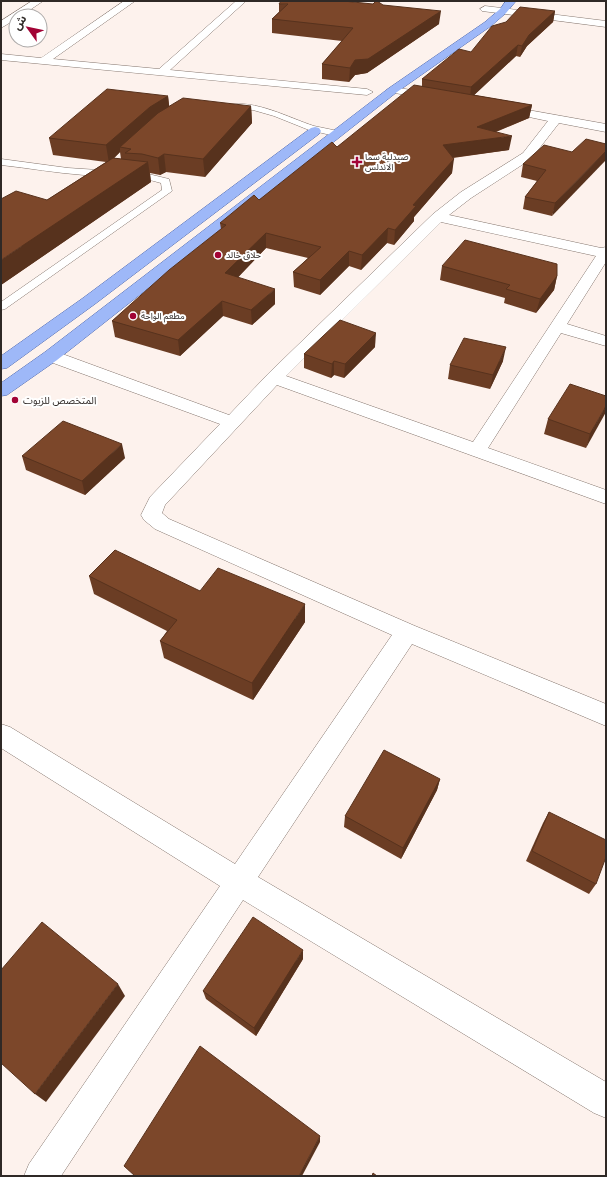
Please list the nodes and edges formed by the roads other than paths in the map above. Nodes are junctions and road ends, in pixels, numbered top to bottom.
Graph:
1 (38, 1) edge
2 (130, 1) edge
3 (241, 1) edge
4 (507, 6) edge
5 (484, 9) edge
6 (606, 24) edge
7 (1, 25) edge
8 (1, 57) edge
9 (43, 61) junction
10 (162, 72) junction
11 (380, 84) dead end
12 (393, 90) junction
13 (367, 92) junction
14 (447, 99) edge
15 (354, 102) dead end
16 (225, 106) edge
17 (486, 106) edge
18 (556, 118) junction
19 (330, 120) dead end
20 (606, 128) edge
21 (317, 129) junction
22 (335, 133) junction
23 (1, 162) edge
24 (116, 163) edge
25 (105, 173) junction
26 (438, 217) junction
27 (605, 252) edge
28 (1, 307) edge
29 (557, 326) junction
30 (606, 340) edge
31 (51, 356) junction
32 (1, 364) edge
33 (274, 378) junction
34 (1, 391) edge
35 (232, 422) junction
36 (478, 450) junction
37 (606, 497) edge
38 (407, 632) junction
39 (606, 716) edge
40 (1, 735) edge
41 (239, 882) junction
42 (606, 1101) edge
43 (41, 1176) edge

1 - 7 street
2 - 9 street
3 - 10 street
4 - 5 street
4 - 6 street
4 - 12 main road
8 - 9 street
9 - 10 street
10 - 13 street
11 - 13 main road
12 - 14 street
12 - 22 main road
13 - 15 main road
16 - 21 lane
17 - 18 street
18 - 20 street
18 - 26 street
19 - 21 main road
21 - 22 lane
21 - 32 main road
22 - 31 main road
23 - 25 lane
24 - 25 lane
25 - 28 lane
26 - 27 street
26 - 33 street
27 - 29 street
29 - 30 street
29 - 36 street
31 - 34 main road
31 - 35 street
33 - 35 street
33 - 36 street
35 - 38 street
36 - 37 street
38 - 39 street
38 - 41 street
40 - 41 street
41 - 42 street
41 - 43 street

